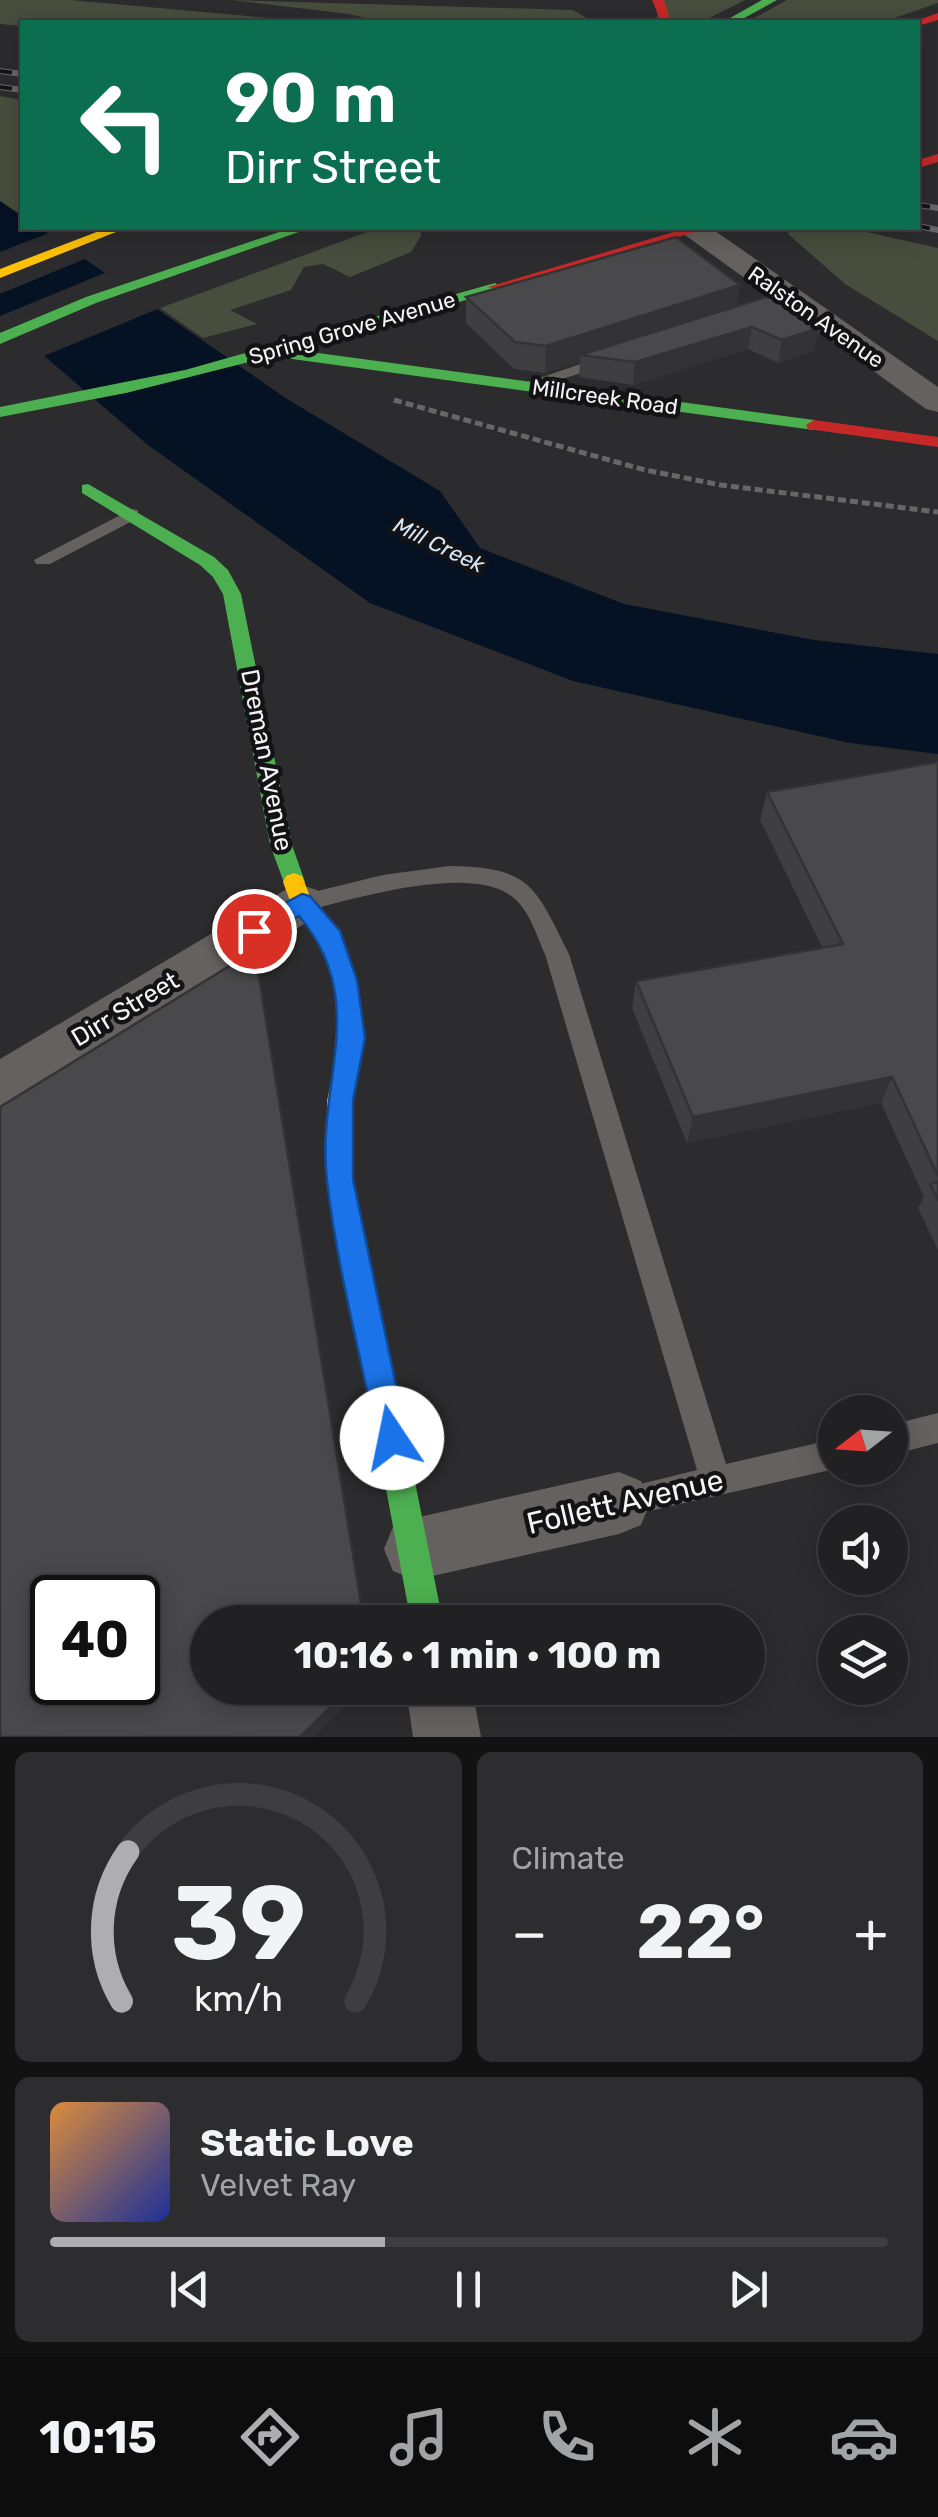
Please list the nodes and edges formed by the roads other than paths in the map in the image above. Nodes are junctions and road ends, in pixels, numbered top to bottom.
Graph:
1 (771, 0) edge
2 (733, 20) edge
3 (114, 230) edge
4 (297, 230) edge
5 (691, 230) edge
6 (700, 230) edge
7 (0, 274) edge
8 (0, 340) edge
9 (272, 351) junction
10 (631, 352) edge
11 (524, 386) junction
12 (938, 402) edge
13 (0, 412) edge
14 (938, 442) edge
15 (88, 489) dead end
16 (132, 514) junction
17 (43, 560) dead end
18 (302, 903) junction
19 (0, 1085) edge
20 (938, 1428) edge
21 (908, 1436) edge
22 (818, 1458) edge
23 (716, 1482) junction
24 (618, 1503) joint
25 (414, 1549) junction
26 (424, 1605) edge

1 - 2 main road
3 - 7 main road
4 - 8 main road
5 - 9 main road, Spring Grove Avenue
6 - 12 street, Ralston Avenue
9 - 11 main road, Millcreek Road
9 - 13 main road, Spring Grove Avenue
10 - 11 lane
11 - 14 main road, Millcreek Road
15 - 16 main road, Dreman Avenue
16 - 17 lane
16 - 18 main road, Dreman Avenue
18 - 19 street, Dirr Street
18 - 23 lane
18 - 25 main road, Dreman Avenue
20 - 21 lane
22 - 23 lane, Follett Avenue
23 - 24 lane, Follett Avenue
24 - 25 street, Follett Avenue
25 - 26 main road, Dreman Avenue

